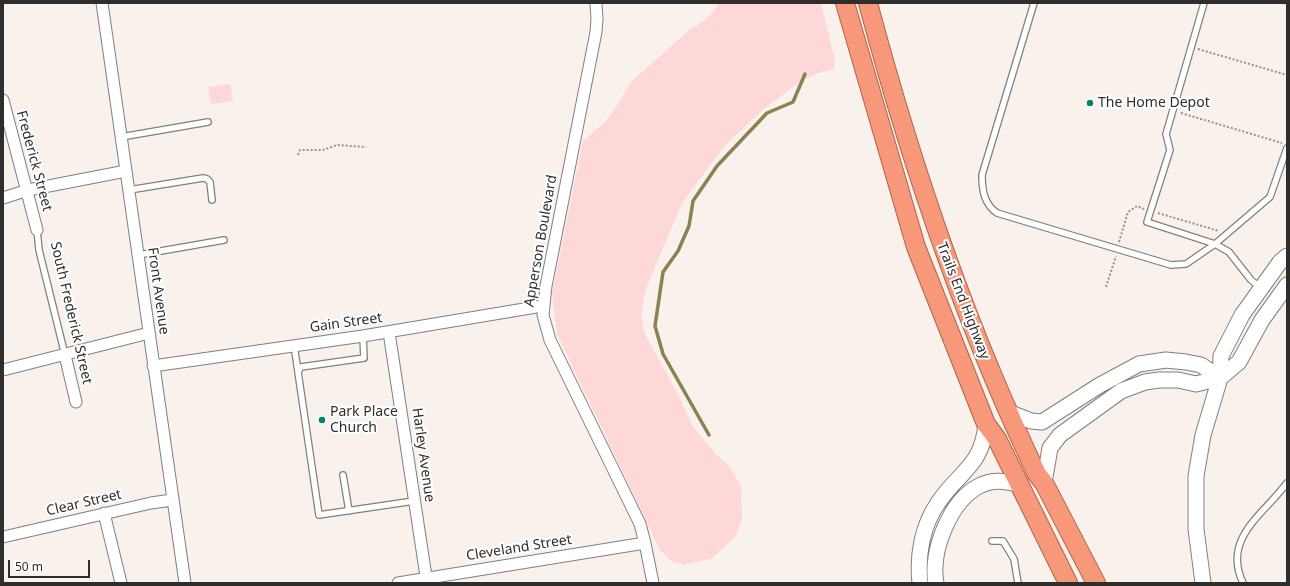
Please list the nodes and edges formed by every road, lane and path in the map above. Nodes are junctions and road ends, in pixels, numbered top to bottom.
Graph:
1 (102, 3) edge
2 (596, 3) edge
3 (844, 3) edge
4 (868, 3) edge
5 (1034, 3) edge
6 (1204, 3) edge
7 (1283, 3) edge
8 (1287, 4) edge
9 (1191, 47) junction
10 (1287, 75) edge
11 (3, 100) edge
12 (1172, 111) junction
13 (208, 122) dead end
14 (122, 137) junction
15 (1287, 146) edge
16 (366, 147) dead end
17 (298, 155) dead end
18 (126, 171) junction
19 (28, 190) junction
20 (129, 190) junction
21 (3, 198) edge
22 (212, 200) dead end
23 (1151, 210) junction
24 (37, 230) joint
25 (1227, 233) junction
26 (224, 240) dead end
27 (1215, 244) junction
28 (1118, 249) junction
29 (138, 255) junction
30 (1287, 256) edge
31 (1287, 285) edge
32 (1106, 286) dead end
33 (1261, 288) junction
34 (542, 306) junction
35 (389, 332) junction
36 (149, 333) junction
37 (363, 336) junction
38 (294, 346) junction
39 (65, 355) junction
40 (153, 366) junction
41 (3, 370) edge
42 (298, 372) junction
43 (1220, 378) junction
44 (76, 402) dead end
45 (1008, 412) junction
46 (986, 424) junction
47 (343, 475) dead end
48 (1044, 483) junction
49 (1287, 483) edge
50 (1018, 484) junction
51 (172, 500) junction
52 (414, 501) junction
53 (349, 510) junction
54 (104, 513) junction
55 (3, 537) edge
56 (992, 541) dead end
57 (645, 542) junction
58 (426, 581) edge
59 (121, 583) edge
60 (185, 583) edge
61 (398, 583) edge
62 (653, 583) edge
63 (920, 583) edge
64 (936, 583) edge
65 (1018, 583) edge
66 (1068, 583) edge
67 (1096, 583) edge
68 (1204, 583) edge
69 (1243, 583) edge

1 - 14 street, Front Avenue
2 - 34 street, Apperson Boulevard
3 - 46 highway, Trails End Highway
4 - 45 highway, Trails End Highway
5 - 28 lane
6 - 9 lane
7 - 8 path
9 - 10 path
9 - 12 lane
11 - 19 street, Frederick Street
12 - 15 path
12 - 23 lane
13 - 14 lane
14 - 18 street, Front Avenue
15 - 25 lane
16 - 17 path
18 - 19 street
18 - 20 street, Front Avenue
19 - 21 street
19 - 24 street, Frederick Street
20 - 22 lane
20 - 29 street, Front Avenue
23 - 25 path
23 - 27 lane
23 - 28 path
24 - 39 lane, South Frederick Street
25 - 27 lane
26 - 29 lane
27 - 28 lane
27 - 33 lane
28 - 32 path
29 - 36 street, Front Avenue
30 - 33 main road
31 - 43 main road
33 - 43 main road
34 - 35 street, Gain Street
34 - 57 street, Apperson Boulevard
35 - 37 street, Gain Street
35 - 52 street, Harley Avenue
36 - 39 street
36 - 40 street, Front Avenue
37 - 38 street, Gain Street
37 - 42 lane
38 - 40 street, Gain Street
38 - 42 lane
39 - 41 street
39 - 44 street, South Frederick Street
40 - 51 street, Front Avenue
42 - 53 lane
43 - 45 main road
43 - 48 main road
43 - 68 main road
45 - 48 highway, Trails End Highway
46 - 50 highway, Trails End Highway
46 - 63 main road
47 - 53 lane
48 - 67 highway, Trails End Highway
49 - 69 lane
50 - 64 main road
50 - 66 highway, Trails End Highway
51 - 54 street, Clear Street
51 - 60 street, Front Avenue
52 - 53 lane
52 - 58 street, Harley Avenue
54 - 55 street, Clear Street
54 - 59 street
56 - 65 lane
57 - 58 street, Cleveland Street
57 - 62 street, Apperson Boulevard
58 - 61 street, Cleveland Street

